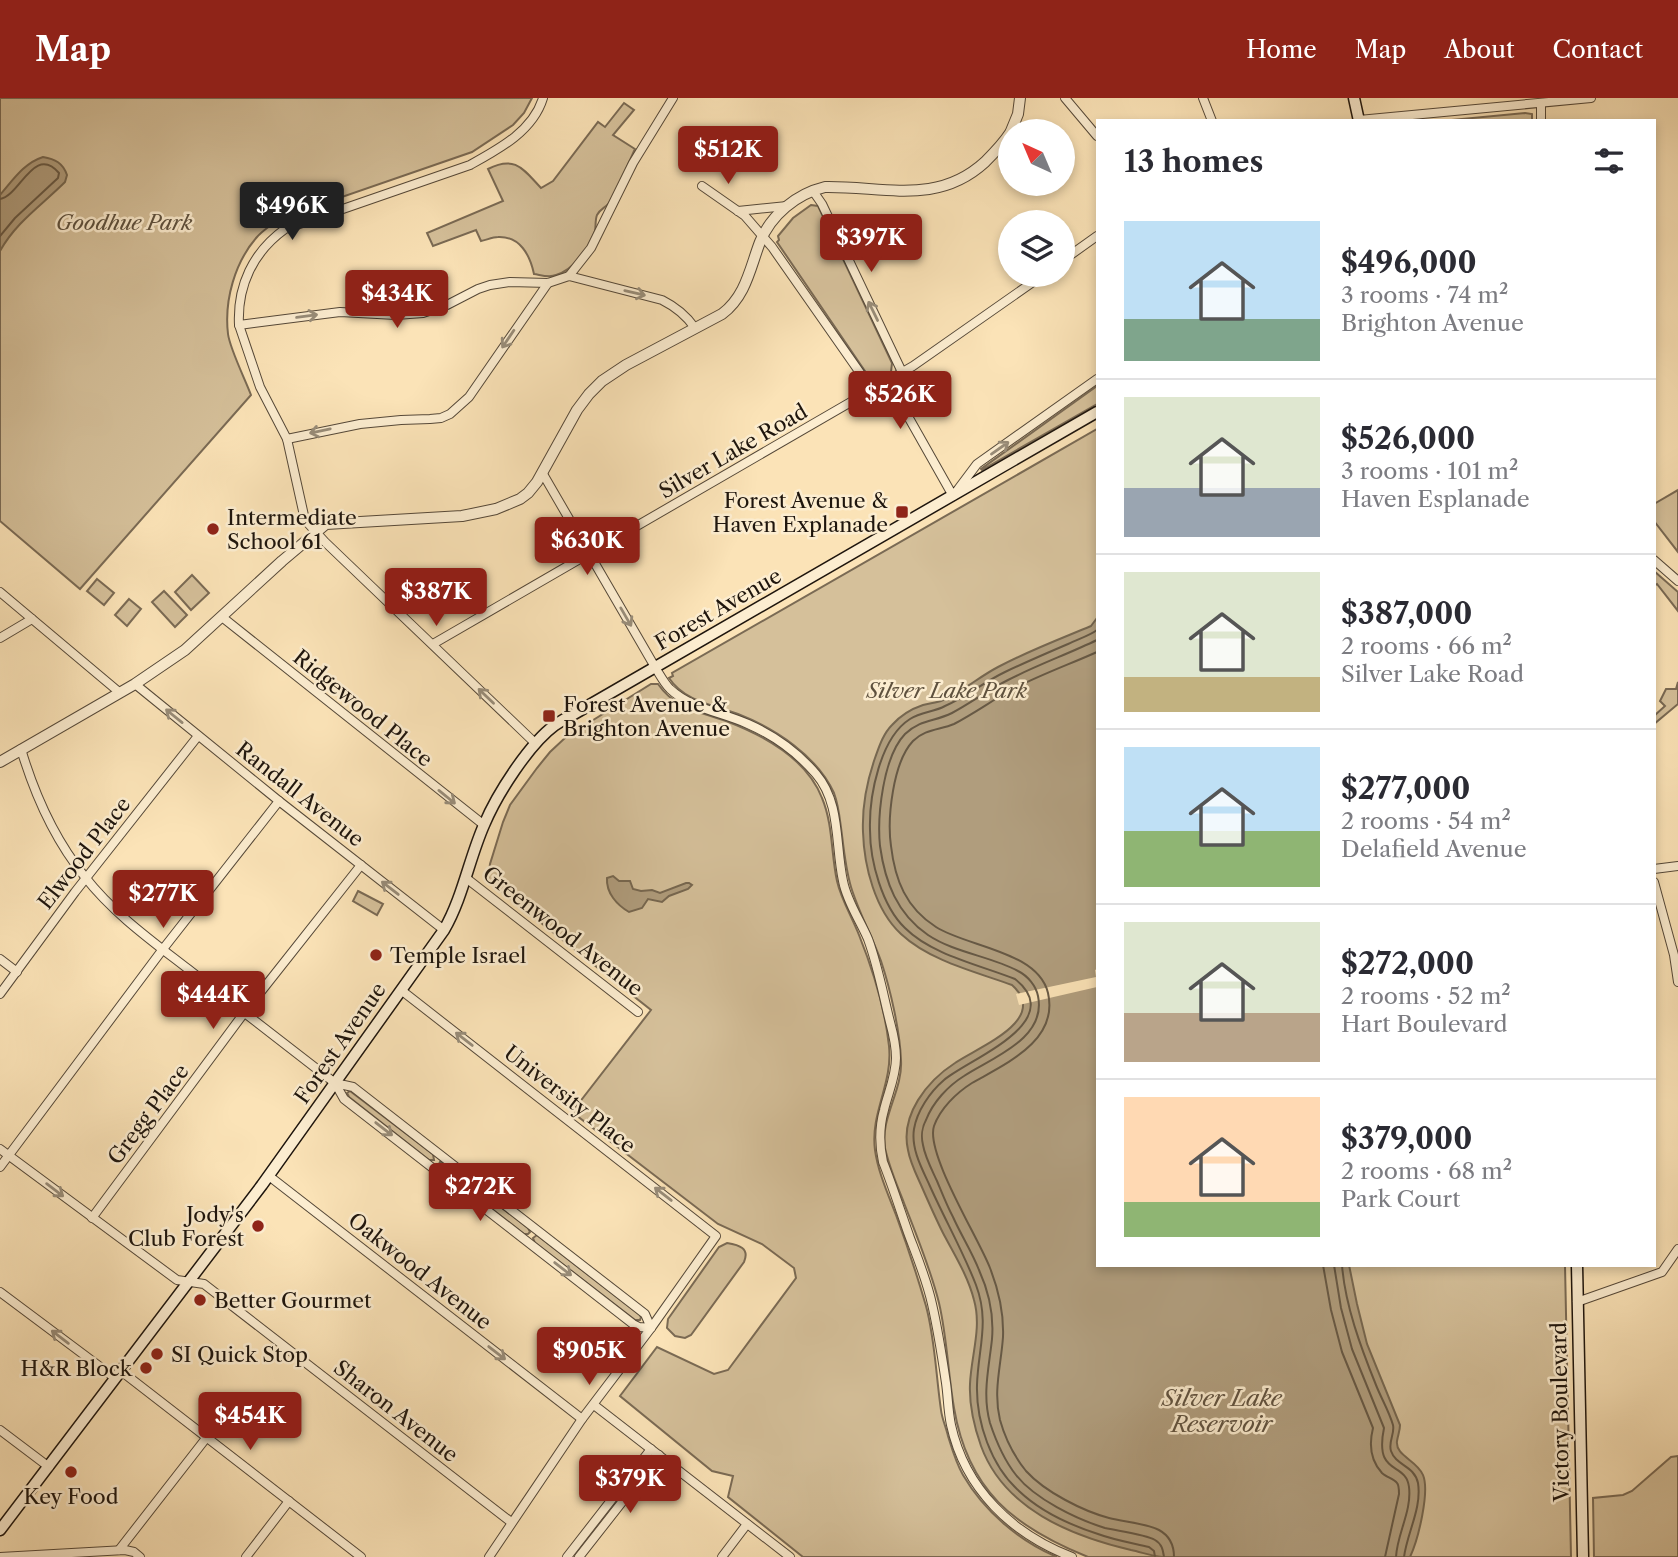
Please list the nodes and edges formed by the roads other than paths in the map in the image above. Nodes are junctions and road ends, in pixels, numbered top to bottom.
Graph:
1 (543, 98) edge
2 (673, 98) edge
3 (1020, 98) edge
4 (1065, 98) edge
5 (1203, 98) edge
6 (1354, 98) edge
7 (1591, 98) edge
8 (1541, 103) junction
9 (1016, 119) edge
10 (1211, 119) edge
11 (1359, 119) edge
12 (1370, 119) edge
13 (1541, 119) edge
14 (1096, 135) edge
15 (998, 148) edge
16 (702, 186) dead end
17 (813, 191) junction
18 (788, 206) junction
19 (738, 211) junction
20 (763, 236) junction
21 (1096, 237) edge
22 (1075, 252) edge
23 (569, 276) junction
24 (548, 283) junction
25 (1026, 287) edge
26 (239, 325) junction
27 (695, 328) junction
28 (902, 372) junction
29 (1096, 380) edge
30 (888, 381) junction
31 (872, 390) junction
32 (1096, 413) edge
33 (287, 439) junction
34 (542, 474) junction
35 (953, 496) junction
36 (316, 533) junction
37 (590, 554) junction
38 (1656, 562) edge
39 (1678, 581) edge
40 (0, 592) edge
41 (222, 617) junction
42 (32, 619) junction
43 (0, 638) edge
44 (433, 644) junction
45 (655, 667) junction
46 (135, 684) junction
47 (119, 692) junction
48 (198, 736) junction
49 (536, 743) junction
50 (21, 749) junction
51 (0, 762) edge
52 (279, 800) junction
53 (484, 825) junction
54 (361, 864) junction
55 (1678, 866) edge
56 (1656, 869) edge
57 (86, 878) junction
58 (466, 878) junction
59 (1656, 889) edge
60 (444, 930) junction
61 (163, 948) junction
62 (0, 959) edge
63 (17, 972) junction
64 (1678, 982) edge
65 (401, 990) junction
66 (0, 994) edge
67 (638, 1012) dead end
68 (244, 1013) junction
69 (335, 1083) junction
70 (0, 1149) edge
71 (9, 1156) junction
72 (0, 1167) edge
73 (269, 1176) junction
74 (92, 1218) junction
75 (1678, 1249) edge
76 (1577, 1267) edge
77 (189, 1283) junction
78 (0, 1292) edge
79 (1577, 1302) junction
80 (651, 1328) junction
81 (118, 1375) junction
82 (594, 1405) junction
83 (582, 1419) junction
84 (0, 1430) edge
85 (207, 1437) junction
86 (651, 1449) junction
87 (659, 1455) junction
88 (49, 1467) junction
89 (289, 1501) junction
90 (512, 1522) junction
91 (747, 1524) junction
92 (0, 1530) edge
93 (119, 1550) junction
94 (0, 1556) edge
95 (140, 1557) edge
96 (246, 1557) edge
97 (361, 1557) edge
98 (489, 1557) edge
99 (567, 1557) edge
100 (579, 1557) edge
101 (722, 1557) edge
102 (790, 1557) edge
103 (1072, 1557) edge
104 (1583, 1557) edge

1 - 26 street
2 - 23 street
3 - 9 street
4 - 14 street
5 - 10 street
6 - 11 main road
7 - 8 street
8 - 12 street
8 - 13 street
15 - 17 street
16 - 19 street
17 - 18 street
28 -> 17 street
18 - 19 street
18 - 20 street
19 - 20 street
20 - 27 street
20 - 31 street
21 - 22 street
23 - 24 street
23 -> 27 street
26 -> 24 street
24 -> 33 street
25 - 28 street, Silver Lake Road
26 - 33 street
27 - 34 street
28 - 30 street, Silver Lake Road
35 -> 29 street
30 - 31 street, Silver Lake Road
30 - 35 street
31 - 37 street, Silver Lake Road
32 - 35 main road, Forest Avenue
33 - 36 street
34 - 36 street
34 - 37 street
35 - 45 main road, Forest Avenue
36 - 41 street
36 - 44 street
37 - 44 street, Silver Lake Road
37 -> 45 street
38 - 39 street
40 - 42 street
41 - 46 street
41 -> 53 street, Ridgewood Place
42 - 43 street
42 - 47 street
49 -> 44 street
45 - 49 main road, Forest Avenue
45 - 103 street
46 - 47 street
48 -> 46 street, Randall Avenue
47 - 50 street
48 - 52 street, Randall Avenue
48 - 57 street, Elwood Place
49 - 53 main road, Forest Avenue
50 - 51 street
50 - 57 street
52 - 54 street, Randall Avenue
52 - 61 street
53 - 58 main road, Forest Avenue
60 -> 54 street, Randall Avenue
54 - 68 street, Gregg Place
55 - 56 street
57 - 61 street
57 - 63 street, Elwood Place
58 - 60 main road, Forest Avenue
58 - 67 street, Greenwood Avenue
59 - 64 street
60 - 65 main road, Forest Avenue
61 - 68 street
61 - 71 street
62 - 63 street
63 - 66 street, Elwood Place
65 - 69 main road, Forest Avenue
80 -> 65 street, University Place
68 - 69 street
68 - 74 street, Gregg Place
69 - 73 main road, Forest Avenue
69 -> 80 street
69 - 80 street
70 - 71 street, Sharon Avenue
71 - 72 street
71 -> 74 street, Sharon Avenue
73 - 77 main road, Forest Avenue
73 -> 83 street, Oakwood Avenue
74 - 77 street, Sharon Avenue
75 - 79 street
76 - 79 main road, Victory Boulevard
77 - 81 main road, Forest Avenue
77 - 90 street, Sharon Avenue
81 -> 78 street
79 - 104 main road, Victory Boulevard
80 - 82 street
81 - 85 street
81 - 88 main road, Forest Avenue
82 - 83 street
82 - 86 street
83 - 90 street
84 - 88 street
85 - 89 street
85 - 93 street
86 - 87 street
86 - 99 street
87 - 91 street
87 - 100 street
88 - 92 main road, Forest Avenue
89 - 96 street
89 - 97 street
90 - 98 street
91 - 101 street
91 - 102 street
93 - 94 street
93 - 95 street

